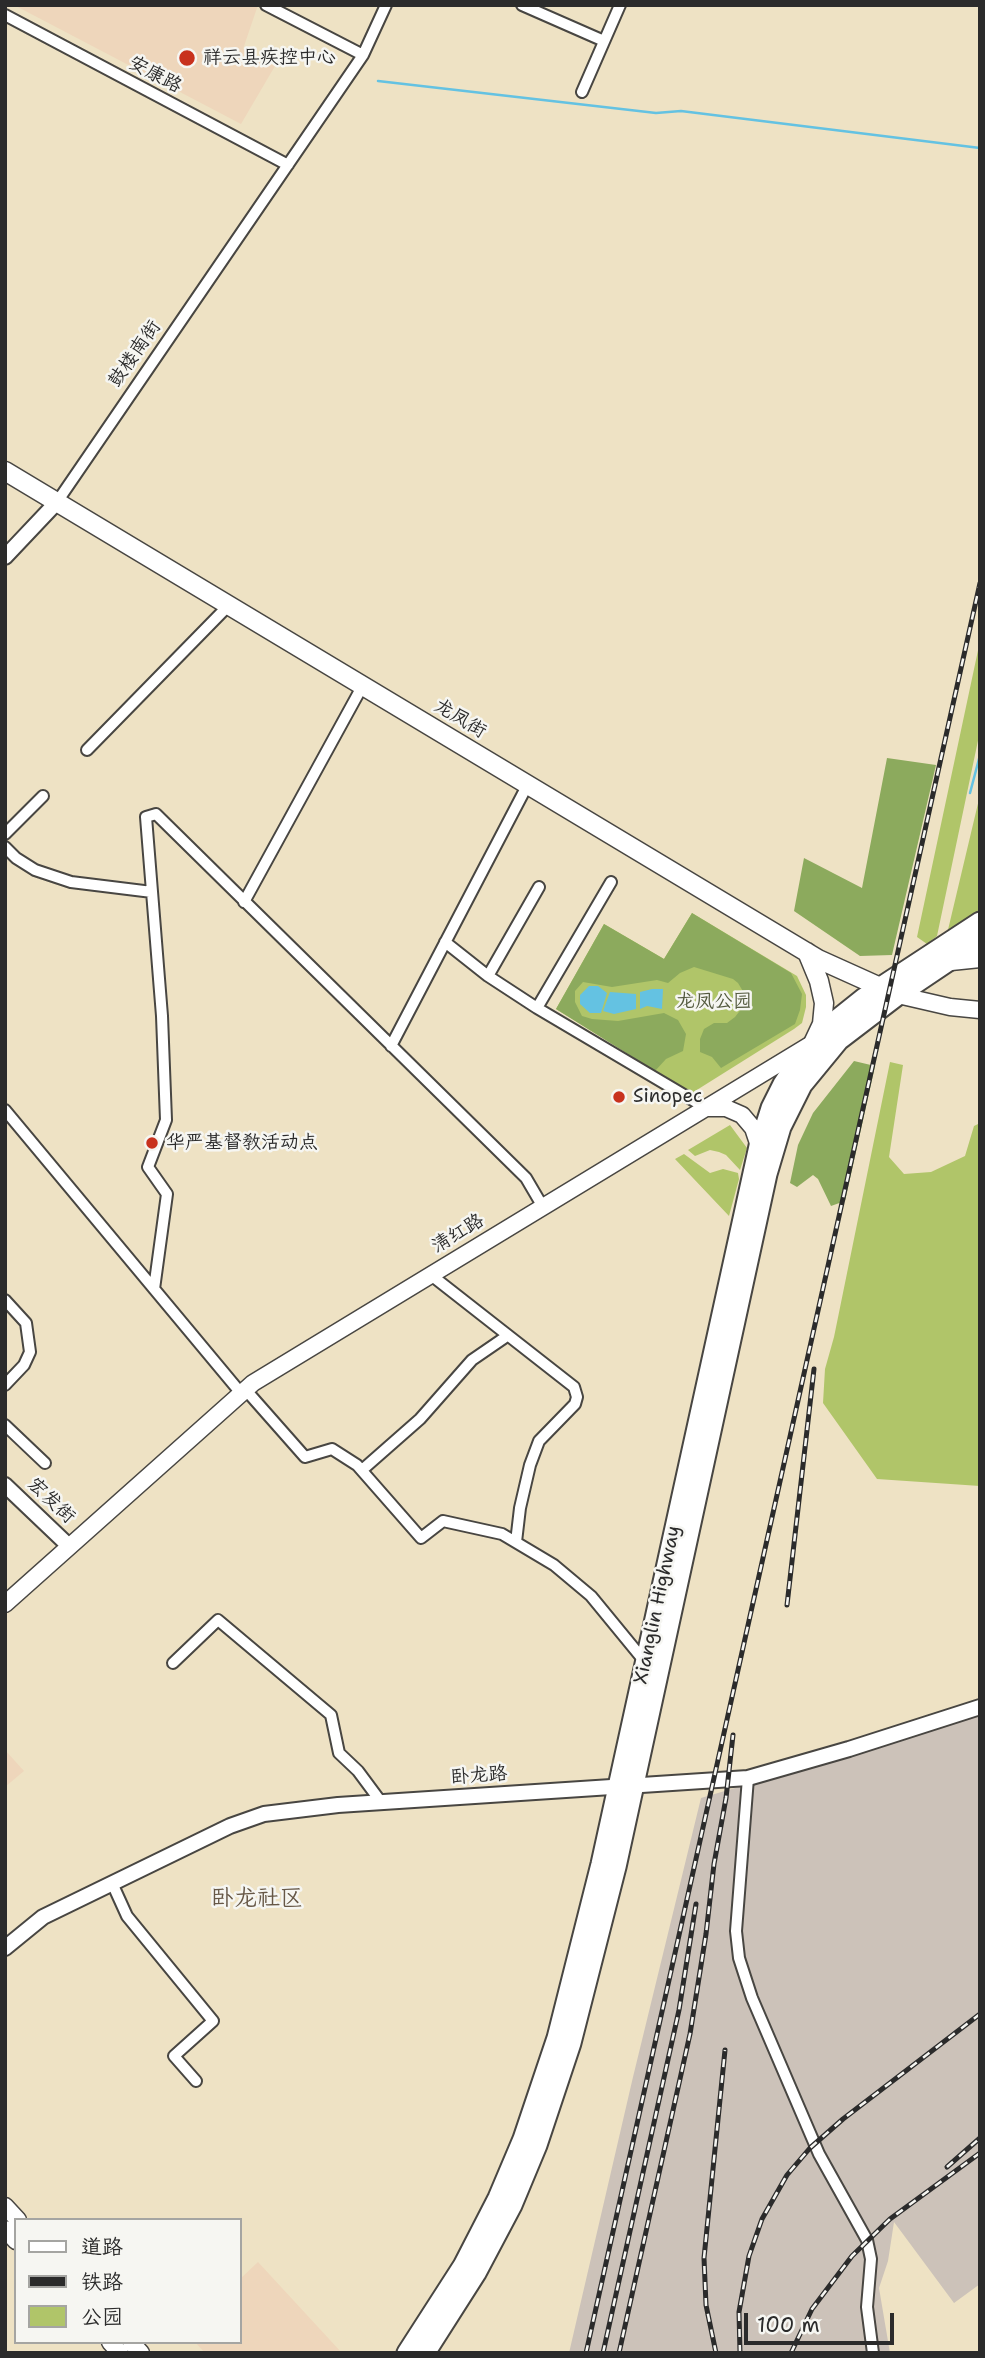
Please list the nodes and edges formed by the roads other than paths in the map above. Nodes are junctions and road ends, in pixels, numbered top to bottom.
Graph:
1 (266, 5) edge
2 (386, 5) edge
3 (522, 5) edge
4 (620, 5) edge
5 (5, 15) edge
6 (604, 41) junction
7 (363, 55) junction
8 (582, 92) dead end
9 (288, 165) junction
10 (5, 471) edge
11 (57, 502) junction
12 (5, 557) edge
13 (229, 605) junction
14 (363, 685) junction
15 (88, 750) dead end
16 (528, 784) junction
17 (43, 796) dead end
18 (5, 834) edge
19 (5, 847) edge
20 (611, 882) dead end
21 (539, 887) dead end
22 (152, 892) junction
23 (244, 902) junction
24 (980, 922) edge
25 (980, 940) edge
26 (445, 942) junction
27 (807, 952) junction
28 (980, 959) edge
29 (948, 962) junction
30 (488, 976) junction
31 (889, 991) junction
32 (537, 1009) junction
33 (980, 1010) edge
34 (813, 1044) junction
35 (391, 1046) junction
36 (706, 1108) junction
37 (5, 1110) edge
38 (759, 1146) junction
39 (543, 1207) junction
40 (431, 1275) junction
41 (154, 1289) junction
42 (5, 1300) edge
43 (507, 1336) junction
44 (7, 1381) edge
45 (243, 1390) junction
46 (5, 1425) edge
47 (45, 1463) dead end
48 (362, 1470) junction
49 (7, 1489) edge
50 (516, 1542) junction
51 (69, 1546) junction
52 (5, 1604) edge
53 (173, 1663) dead end
54 (646, 1663) junction
55 (980, 1707) edge
56 (748, 1778) junction
57 (626, 1786) junction
58 (381, 1802) junction
59 (112, 1883) junction
60 (5, 1948) edge
61 (196, 2081) dead end
62 (5, 2206) edge
63 (10, 2231) edge
64 (407, 2353) edge
65 (425, 2353) edge
66 (873, 2353) edge

1 - 7 street
2 - 7 street, 鼓楼南街
3 - 6 street
4 - 6 street
5 - 9 street, 安康路
6 - 8 street
7 - 9 street, 鼓楼南街
9 - 11 street, 鼓楼南街
10 - 11 main road, 龙凤街
11 - 12 street, 鼓楼南街
11 - 13 main road, 龙凤街
13 - 14 main road, 龙凤街
13 - 15 street
14 - 16 main road, 龙凤街
14 - 23 street
16 - 26 street
16 - 27 main road, 龙凤街
17 - 18 street
19 - 22 street
20 - 32 street
21 - 30 street
22 - 23 street
22 - 41 street
23 - 35 street
24 - 31 highway, Xianglin Highway
25 - 29 highway, Xianglin Highway
26 - 30 street
26 - 35 street
27 - 31 main road, 龙凤街
27 - 34 main road
28 - 29 main road
29 - 31 highway, Xianglin Highway
30 - 32 street
31 - 33 main road
31 - 34 highway, Xianglin Highway
31 - 57 highway, Xianglin Highway
32 - 36 street
34 - 36 main road, 清红路
34 - 38 highway, Xianglin Highway
35 - 39 street
36 - 38 main road
36 - 39 main road, 清红路
37 - 41 street
38 - 54 highway, Xianglin Highway
39 - 40 main road, 清红路
40 - 43 street
40 - 45 main road, 清红路
41 - 45 street
42 - 44 street
43 - 48 street
43 - 50 street
45 - 48 street
45 - 51 main road, 清红路
46 - 47 street
48 - 50 street
49 - 51 street, 宏发街
50 - 54 street
51 - 52 main road, 清红路
53 - 58 street
54 - 57 highway, Xianglin Highway
55 - 56 street, 卧龙路
56 - 57 street, 卧龙路
56 - 66 street
57 - 58 street, 卧龙路
57 - 64 highway, Xianglin Highway
57 - 65 highway, Xianglin Highway
58 - 59 street, 卧龙路
59 - 60 street, 卧龙路
59 - 61 street
62 - 63 main road

